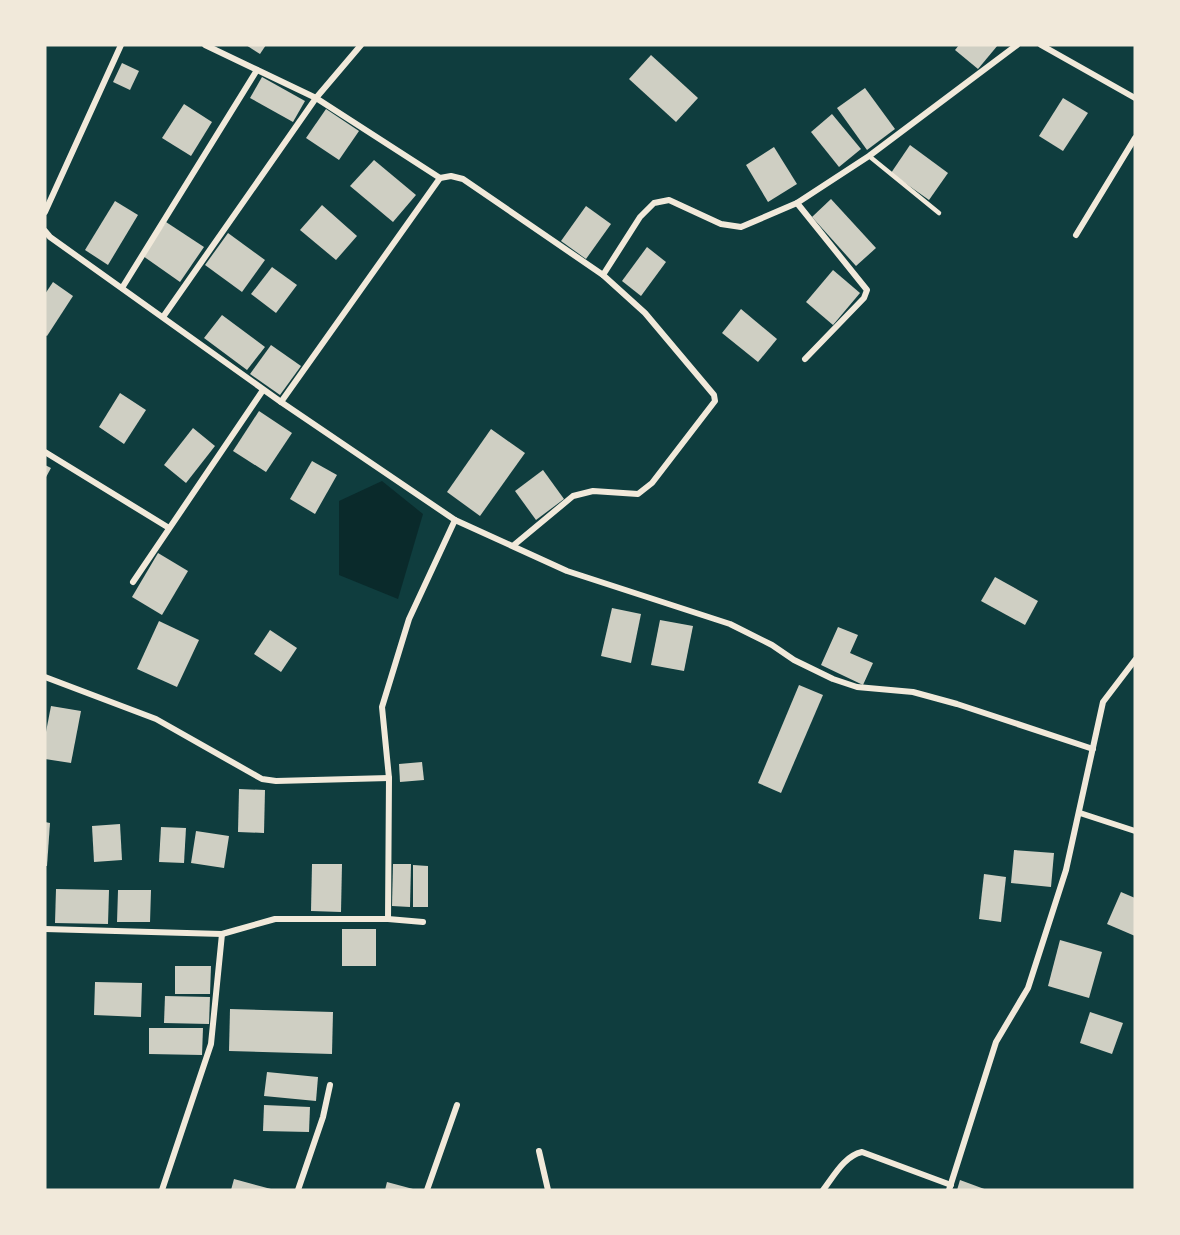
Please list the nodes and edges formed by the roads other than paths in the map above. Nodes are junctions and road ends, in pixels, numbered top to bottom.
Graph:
1 (121, 45) edge
2 (205, 45) edge
3 (361, 45) edge
4 (1017, 45) edge
5 (1041, 45) edge
6 (257, 70) junction
7 (316, 98) junction
8 (1135, 98) edge
9 (1135, 138) edge
10 (869, 156) junction
11 (440, 178) junction
12 (796, 203) junction
13 (45, 212) edge
14 (939, 213) dead end
15 (45, 231) edge
16 (1076, 235) dead end
17 (603, 275) junction
18 (122, 288) junction
19 (163, 317) junction
20 (805, 359) dead end
21 (263, 390) junction
22 (281, 402) junction
23 (45, 452) edge
24 (455, 519) junction
25 (169, 528) junction
26 (514, 545) junction
27 (132, 582) dead end
28 (1135, 660) edge
29 (45, 677) edge
30 (1093, 749) junction
31 (389, 778) junction
32 (1080, 813) junction
33 (1135, 831) edge
34 (388, 919) junction
35 (423, 922) dead end
36 (45, 929) edge
37 (222, 933) junction
38 (330, 1085) dead end
39 (457, 1105) dead end
40 (539, 1151) dead end
41 (950, 1187) edge
42 (162, 1190) edge
43 (298, 1190) edge
44 (427, 1190) edge
45 (548, 1190) edge
46 (823, 1190) edge

1 - 13 street
2 - 6 street
3 - 7 street
4 - 10 street
5 - 8 street
6 - 7 street
6 - 18 street
7 - 11 street
7 - 19 street
9 - 16 street
10 - 12 street
10 - 14 lane
11 - 17 street
11 - 22 street
12 - 17 street
12 - 20 street
15 - 18 street
17 - 26 street
18 - 19 street
19 - 21 street
21 - 22 street
21 - 25 street
22 - 24 street
23 - 25 street
24 - 26 street
24 - 31 street
25 - 27 street
26 - 30 street
28 - 30 street
29 - 31 street
30 - 32 street
31 - 34 street
32 - 33 street
32 - 41 street
34 - 35 street
34 - 37 street
36 - 37 street
37 - 42 street
38 - 43 street
39 - 44 street
40 - 45 street
41 - 46 street

